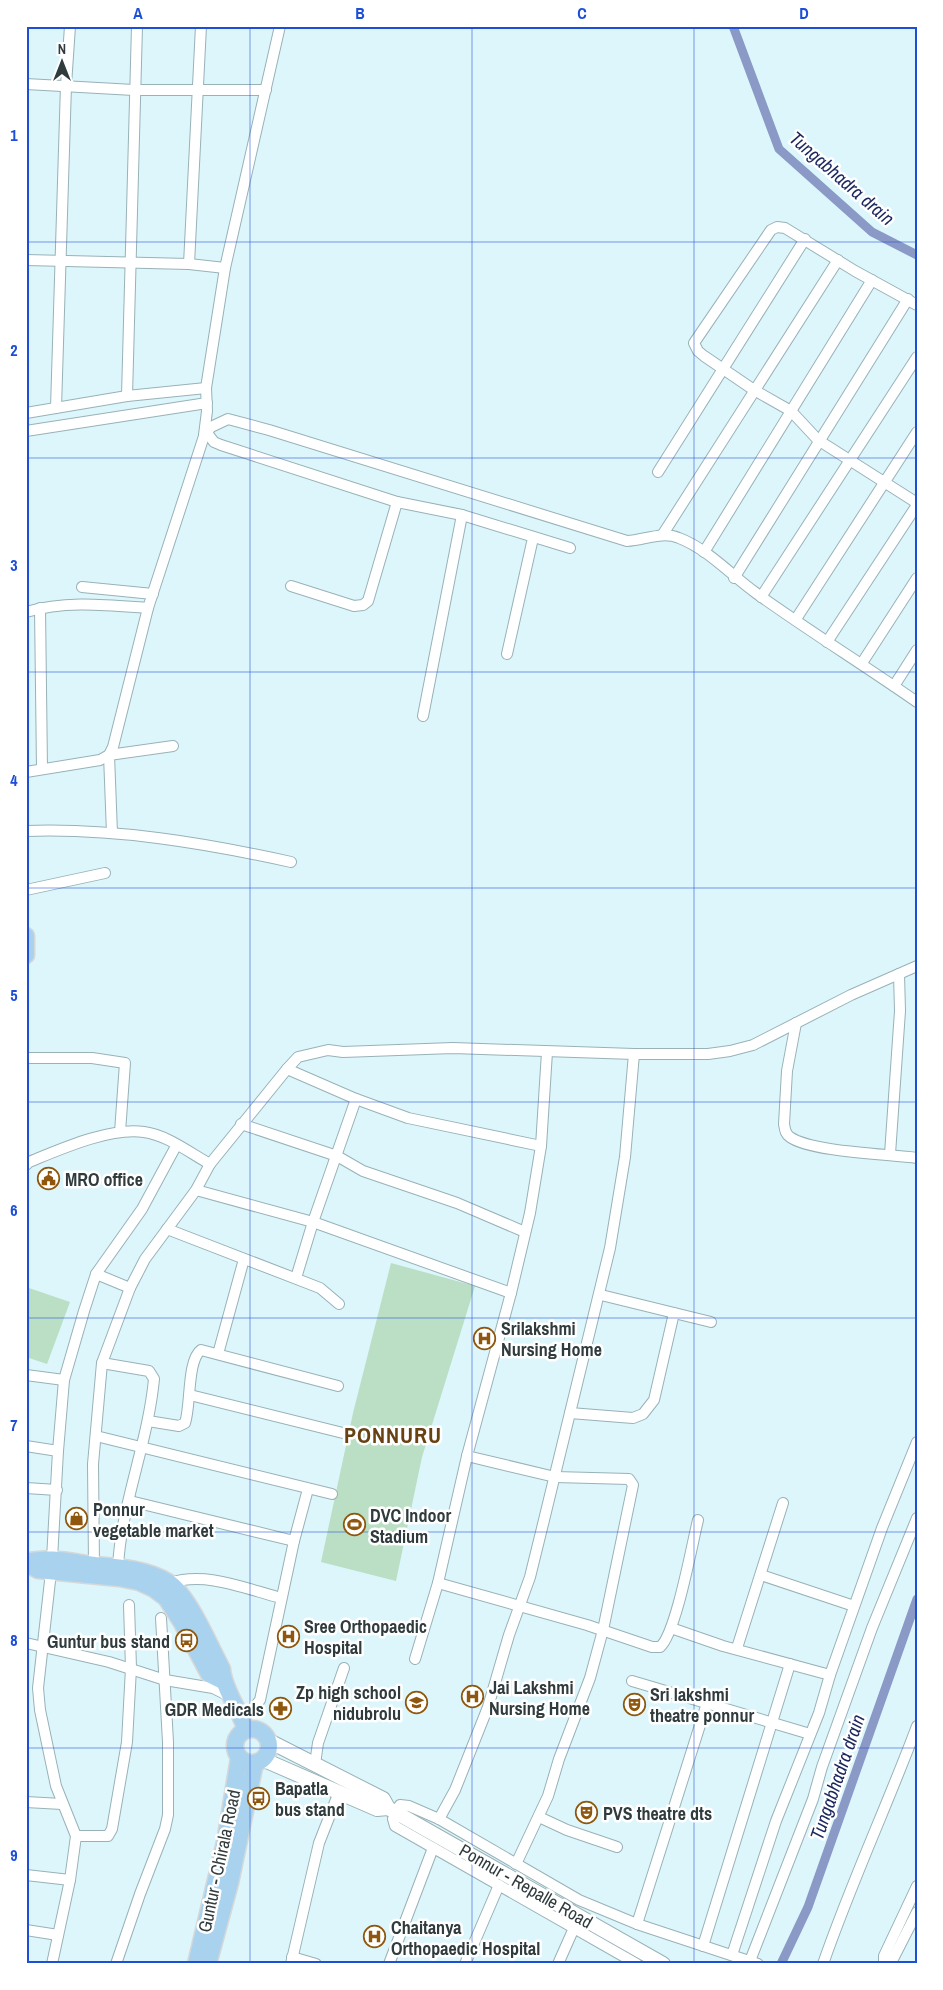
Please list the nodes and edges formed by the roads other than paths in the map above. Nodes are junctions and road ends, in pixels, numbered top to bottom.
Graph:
1 (70, 26) edge
2 (137, 26) edge
3 (202, 26) edge
4 (280, 26) edge
5 (26, 84) edge
6 (66, 85) junction
7 (134, 90) junction
8 (266, 90) junction
9 (197, 91) junction
10 (805, 239) junction
11 (26, 260) edge
12 (838, 260) junction
13 (62, 261) junction
14 (132, 263) junction
15 (189, 264) junction
16 (225, 268) junction
17 (872, 280) junction
18 (912, 302) edge
19 (917, 357) edge
20 (724, 370) junction
21 (206, 388) junction
22 (754, 390) junction
23 (127, 396) junction
24 (207, 403) junction
25 (53, 408) junction
26 (791, 411) junction
27 (26, 413) edge
28 (53, 427) junction
29 (210, 429) junction
30 (26, 431) edge
31 (917, 432) edge
32 (818, 440) junction
33 (850, 461) junction
34 (658, 472) dead end
35 (885, 483) junction
36 (397, 502) junction
37 (917, 504) edge
38 (462, 515) junction
39 (663, 534) junction
40 (533, 538) junction
41 (570, 548) dead end
42 (704, 552) junction
43 (734, 578) junction
44 (917, 578) edge
45 (291, 586) dead end
46 (82, 587) dead end
47 (153, 594) junction
48 (761, 597) junction
49 (40, 608) junction
50 (148, 608) junction
51 (26, 612) edge
52 (796, 619) junction
53 (828, 642) junction
54 (917, 650) edge
55 (507, 654) dead end
56 (862, 663) junction
57 (894, 686) junction
58 (917, 702) edge
59 (423, 716) dead end
60 (173, 746) dead end
61 (109, 755) junction
62 (42, 769) junction
63 (26, 772) edge
64 (26, 831) edge
65 (112, 833) junction
66 (291, 862) dead end
67 (105, 873) dead end
68 (26, 890) edge
69 (26, 936) edge
70 (26, 955) edge
71 (917, 966) edge
72 (899, 974) junction
73 (796, 1023) junction
74 (547, 1052) junction
75 (634, 1054) junction
76 (26, 1058) edge
77 (287, 1069) junction
78 (356, 1099) junction
79 (241, 1124) junction
80 (120, 1132) junction
81 (176, 1146) junction
82 (541, 1146) junction
83 (890, 1154) junction
84 (338, 1156) junction
85 (917, 1158) edge
86 (210, 1164) junction
87 (26, 1165) edge
88 (196, 1190) junction
89 (312, 1222) junction
90 (167, 1230) junction
91 (525, 1232) junction
92 (244, 1259) junction
93 (96, 1274) junction
94 (296, 1278) junction
95 (130, 1288) junction
96 (511, 1292) junction
97 (601, 1295) junction
98 (339, 1304) dead end
99 (674, 1313) junction
100 (711, 1322) dead end
101 (218, 1354) junction
102 (102, 1363) junction
103 (26, 1375) edge
104 (64, 1380) junction
105 (338, 1386) dead end
106 (190, 1395) junction
107 (570, 1413) junction
108 (148, 1421) junction
109 (343, 1434) dead end
110 (96, 1436) junction
111 (917, 1442) edge
112 (26, 1446) edge
113 (143, 1446) junction
114 (58, 1451) junction
115 (467, 1456) junction
116 (555, 1477) junction
117 (26, 1488) edge
118 (308, 1489) junction
119 (57, 1490) junction
120 (332, 1494) dead end
121 (130, 1502) junction
122 (783, 1503) dead end
123 (917, 1518) edge
124 (698, 1520) dead end
125 (294, 1541) junction
126 (26, 1562) edge
127 (94, 1564) junction
128 (51, 1566) junction
129 (118, 1567) junction
130 (761, 1575) junction
131 (170, 1583) junction
132 (438, 1583) junction
133 (281, 1598) junction
134 (129, 1605) dead end
135 (519, 1606) junction
136 (854, 1606) junction
137 (161, 1618) dead end
138 (671, 1628) junction
139 (603, 1630) junction
140 (26, 1643) edge
141 (41, 1647) junction
142 (737, 1648) junction
143 (415, 1659) dead end
144 (790, 1664) junction
145 (131, 1668) junction
146 (344, 1668) dead end
147 (830, 1675) junction
148 (165, 1680) junction
149 (223, 1681) junction
150 (632, 1681) dead end
151 (234, 1699) junction
152 (707, 1703) junction
153 (244, 1724) junction
154 (772, 1724) junction
155 (917, 1726) edge
156 (810, 1734) junction
157 (267, 1740) junction
158 (252, 1760) junction
159 (315, 1764) junction
160 (339, 1792) junction
161 (26, 1802) edge
162 (62, 1804) junction
163 (396, 1812) junction
164 (539, 1817) junction
165 (439, 1819) junction
166 (76, 1836) junction
167 (433, 1848) junction
168 (617, 1848) dead end
169 (516, 1864) junction
170 (26, 1875) edge
171 (70, 1880) junction
172 (499, 1885) junction
173 (917, 1886) edge
174 (917, 1912) edge
175 (637, 1924) junction
176 (574, 1928) junction
177 (26, 1930) edge
178 (58, 1934) junction
179 (702, 1946) junction
180 (732, 1955) junction
181 (292, 1961) edge
182 (754, 1962) edge
183 (52, 1964) edge
184 (116, 1964) edge
185 (196, 1964) edge
186 (208, 1964) edge
187 (316, 1964) edge
188 (389, 1964) edge
189 (465, 1964) edge
190 (558, 1964) edge
191 (637, 1964) edge
192 (663, 1964) edge
193 (823, 1964) edge
194 (886, 1964) edge

1 - 6 street
2 - 7 street
3 - 9 street
4 - 8 street
5 - 6 street
6 - 7 street
6 - 13 street
7 - 9 street
7 - 14 street
8 - 9 street
8 - 16 street
9 - 15 street
10 - 12 street
10 - 20 street
10 - 20 street
11 - 13 street
12 - 17 street
12 - 22 street
13 - 14 street
13 - 25 street
14 - 15 street
14 - 23 street
15 - 16 street
16 - 21 street
17 - 18 street
17 - 26 street
18 - 32 street
19 - 33 street
20 - 22 street
20 - 34 street
21 - 23 street
21 - 24 street
22 - 26 street
22 - 39 street
23 - 25 street
24 - 28 street
24 - 29 street
25 - 27 street
25 - 28 street
26 - 32 street
26 - 42 street
28 - 30 street
29 - 36 street
29 - 39 street
29 - 47 street
31 - 35 street
32 - 33 street
32 - 43 street
33 - 35 street
33 - 48 street
35 - 37 street
35 - 52 street
36 - 38 street
36 - 45 street
37 - 53 street
38 - 40 street
38 - 59 street
39 - 42 street
40 - 41 street
40 - 55 street
42 - 43 street
43 - 48 street
44 - 56 street
46 - 47 street
47 - 50 street
48 - 52 street
49 - 50 street
49 - 51 street
49 - 62 street
50 - 61 street
52 - 53 street
53 - 56 street
54 - 57 street
56 - 57 street
57 - 58 street
60 - 61 street
61 - 62 street
61 - 65 street
62 - 63 street
64 - 65 street
65 - 66 street
67 - 68 street
69 - 70 main road
71 - 72 street
72 - 73 street
72 - 83 street
73 - 75 street
73 - 83 street
74 - 75 street
74 - 77 street
74 - 82 street
75 - 97 street
76 - 80 street
77 - 78 street
77 - 79 street
78 - 82 street
78 - 84 street
79 - 84 street
79 - 86 street
80 - 81 street
80 - 87 street
81 - 86 street
81 - 93 street
82 - 91 street
83 - 85 street
84 - 89 street
84 - 91 street
86 - 88 street
88 - 89 street
88 - 90 street
89 - 94 street
89 - 96 street
90 - 92 street
90 - 95 street
91 - 96 street
92 - 94 street
92 - 101 street
93 - 95 street
93 - 104 street
94 - 98 street
95 - 102 street
96 - 115 street
97 - 99 street
97 - 107 street
99 - 100 street
99 - 107 street
101 - 105 street
101 - 106 street
102 - 108 street
102 - 110 street
103 - 104 street
104 - 114 street
106 - 108 street
106 - 109 street
107 - 116 street
108 - 113 street
110 - 113 street
110 - 127 street
111 - 136 street
112 - 114 street
113 - 118 street
113 - 121 street
114 - 119 street
115 - 116 street
115 - 132 street
116 - 135 street
116 - 139 street
117 - 119 street
118 - 120 street
118 - 125 street
119 - 128 street
121 - 125 street
121 - 129 street
122 - 130 street
123 - 182 street
124 - 138 street
125 - 133 street
126 - 128 main road
127 - 128 main road
127 - 129 main road
128 - 141 street
128 - 149 main road
129 - 131 main road
130 - 136 street
130 - 142 street
131 - 133 street
131 - 149 main road
132 - 135 street
132 - 143 street
133 - 153 street
134 - 145 street
135 - 139 street
135 - 165 street
136 - 147 street
137 - 148 street
138 - 139 street
138 - 142 street
139 - 164 street
140 - 141 street
141 - 145 street
141 - 162 street
142 - 144 street
144 - 147 street
144 - 154 street
145 - 148 street
145 - 166 street
146 - 159 street
147 - 156 street
148 - 151 street
148 - 184 street
149 - 151 main road
150 - 152 street
151 - 153 main road
152 - 154 street
152 - 175 street
153 - 157 main road
153 - 158 main road
154 - 156 street
154 - 179 street
155 - 193 street
156 - 180 street
157 - 158 main road
157 - 159 main road, Ponnur - Repalle Road
158 - 160 main road, Ponnur - Repalle Road
158 - 185 main road, Guntur - Chirala Road
158 - 186 main road, Guntur - Chirala Road
159 - 163 main road, Ponnur - Repalle Road
160 - 163 main road, Ponnur - Repalle Road
160 - 181 street
161 - 162 street
162 - 166 street
163 - 165 street
163 - 167 street
163 - 192 main road, Ponnur - Repalle Road
164 - 168 street
164 - 169 street
165 - 169 street
166 - 171 street
167 - 172 street
167 - 188 street
169 - 175 street
170 - 171 street
171 - 178 street
172 - 176 street
172 - 189 street
173 - 194 street
174 - 194 street
175 - 179 street
176 - 190 street
176 - 191 street
177 - 178 street
178 - 183 street
179 - 180 street
180 - 182 street
181 - 187 street

